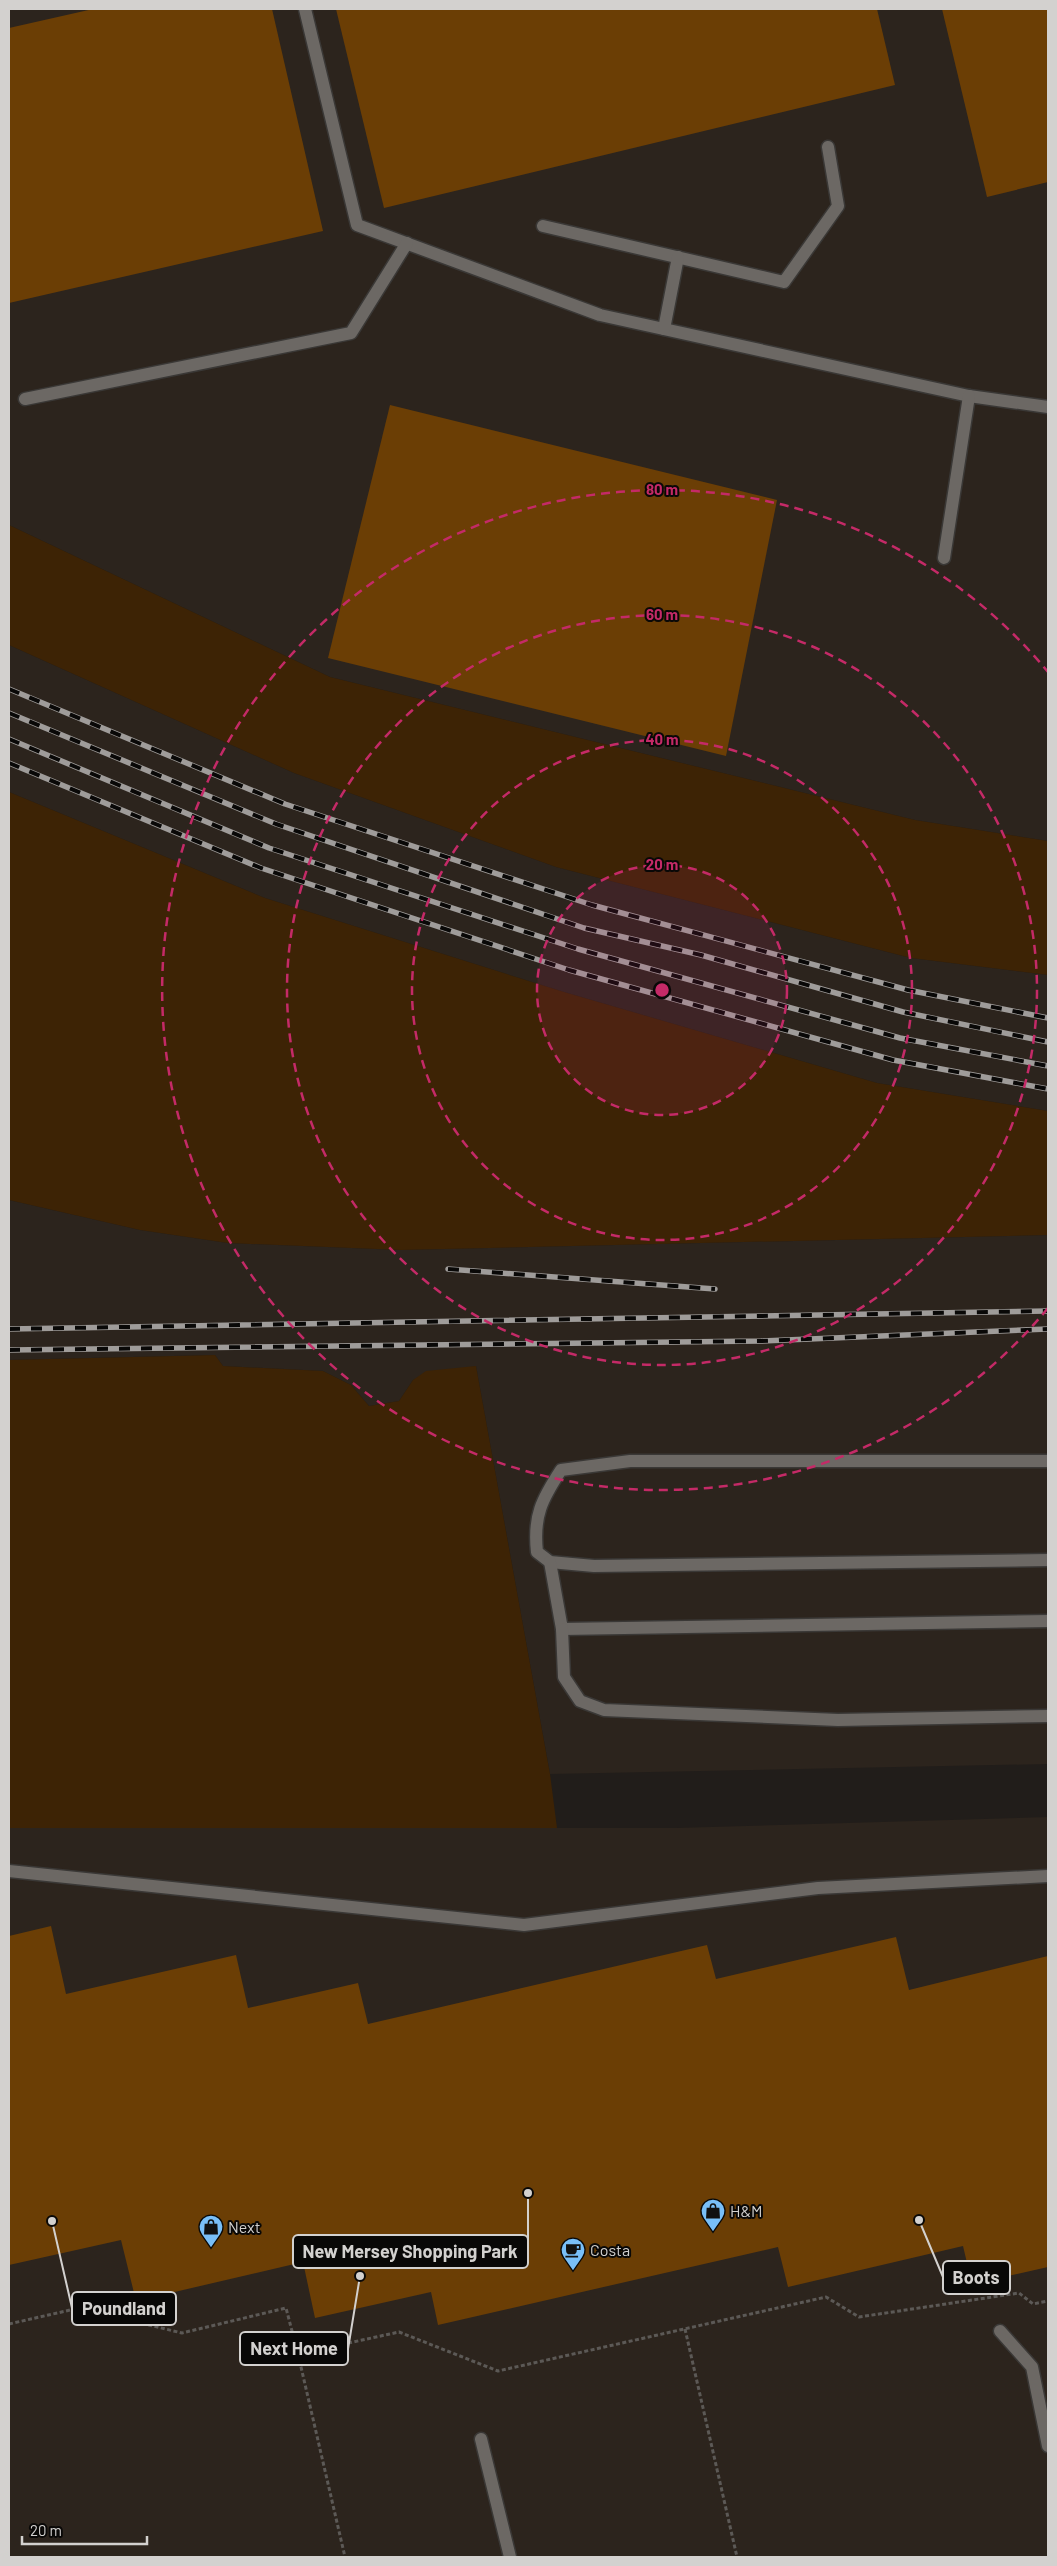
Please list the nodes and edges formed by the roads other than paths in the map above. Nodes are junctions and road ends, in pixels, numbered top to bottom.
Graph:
1 (305, 9) edge
2 (828, 147) dead end
3 (543, 226) dead end
4 (407, 243) junction
5 (678, 257) junction
6 (664, 329) junction
7 (969, 396) junction
8 (25, 399) dead end
9 (1048, 407) edge
10 (944, 558) dead end
11 (1048, 1461) edge
12 (1048, 1560) edge
13 (550, 1562) junction
14 (1048, 1621) edge
15 (562, 1629) junction
16 (1048, 1716) edge
17 (9, 1871) edge
18 (1048, 1876) edge
19 (1000, 2330) dead end
20 (481, 2439) dead end
21 (1048, 2446) edge
22 (510, 2557) edge

1 - 4 lane
2 - 5 lane
3 - 5 lane
4 - 6 lane
4 - 8 lane
5 - 6 lane
6 - 7 lane
7 - 9 lane
7 - 10 lane
11 - 13 lane
12 - 13 lane
13 - 15 lane
14 - 15 lane
15 - 16 lane
17 - 18 lane
19 - 21 lane
20 - 22 lane

